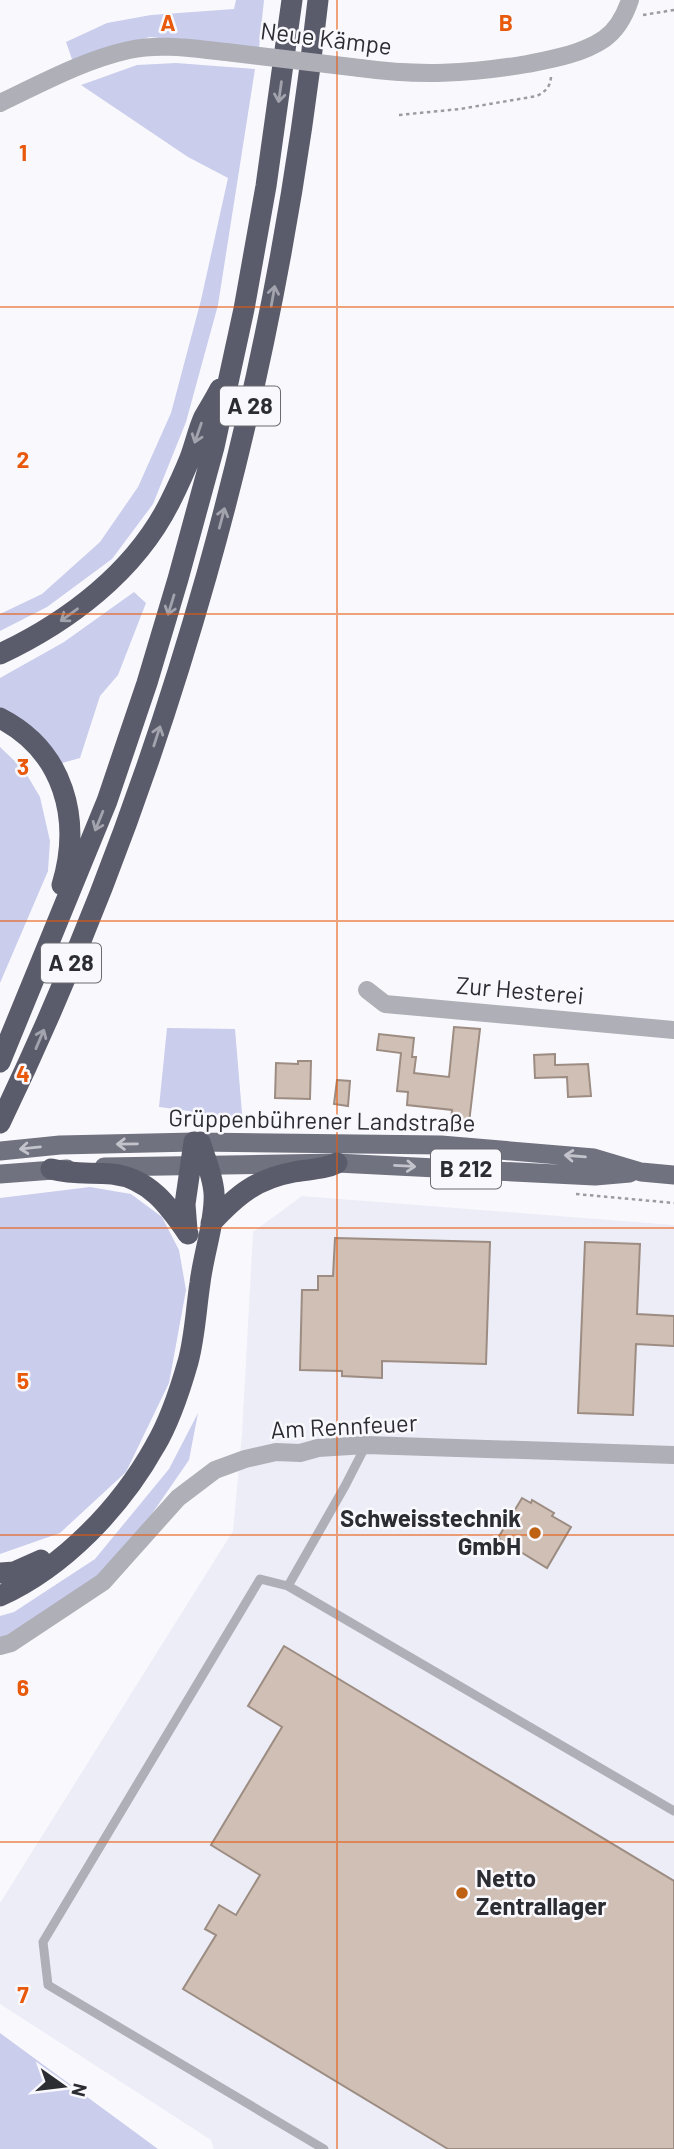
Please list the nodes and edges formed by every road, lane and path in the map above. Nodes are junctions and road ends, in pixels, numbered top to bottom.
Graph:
1 (292, 0) edge
2 (318, 0) edge
3 (630, 0) edge
4 (674, 10) edge
5 (624, 18) junction
6 (552, 59) junction
7 (0, 103) edge
8 (399, 115) dead end
9 (230, 373) junction
10 (0, 654) edge
11 (0, 718) edge
12 (367, 990) dead end
13 (29, 992) junction
14 (674, 1030) edge
15 (0, 1062) edge
16 (0, 1123) edge
17 (197, 1142) junction
18 (0, 1151) edge
19 (337, 1163) junction
20 (198, 1164) junction
21 (51, 1169) junction
22 (641, 1172) junction
23 (0, 1174) edge
24 (674, 1175) edge
25 (577, 1194) dead end
26 (674, 1203) edge
27 (211, 1223) junction
28 (188, 1234) junction
29 (200, 1281) junction
30 (366, 1446) junction
31 (674, 1455) edge
32 (86, 1535) junction
33 (0, 1573) edge
34 (288, 1586) junction
35 (0, 1596) edge
36 (0, 1646) edge
37 (674, 1811) edge
38 (324, 2149) edge

1 -> 9 highway, A 28
16 -> 2 highway, A 28
3 - 5 street, Neue Kämpe
4 - 5 path
5 - 6 street, Neue Kämpe
6 - 7 street, Neue Kämpe, bridge
6 - 8 path
9 -> 10 highway
9 -> 13 highway, A 28
11 - 13 highway
12 - 14 street, Zur Hesterei
13 - 15 highway, A 28
17 -> 18 main road, Grüppenbührener Landstraße / B 212
17 - 20 highway
22 -> 17 main road, Grüppenbührener Landstraße / B 212
19 - 20 main road, Grüppenbührener Landstraße / B 212
19 -> 22 main road, Grüppenbührener Landstraße / B 212
19 - 27 highway
20 - 21 main road, Grüppenbührener Landstraße / B 212
20 - 27 highway
20 - 28 highway
21 - 23 main road, Grüppenbührener Landstraße / B 212
21 - 28 highway
22 - 24 main road, Grüppenbührener Landstraße / B 212
25 - 26 path
27 - 29 highway
28 - 29 highway
29 - 32 highway
30 - 31 street, Am Rennfeuer
30 - 34 lane
30 - 36 street, Am Rennfeuer
32 - 33 highway
32 - 35 highway
34 - 37 lane
34 - 38 lane

